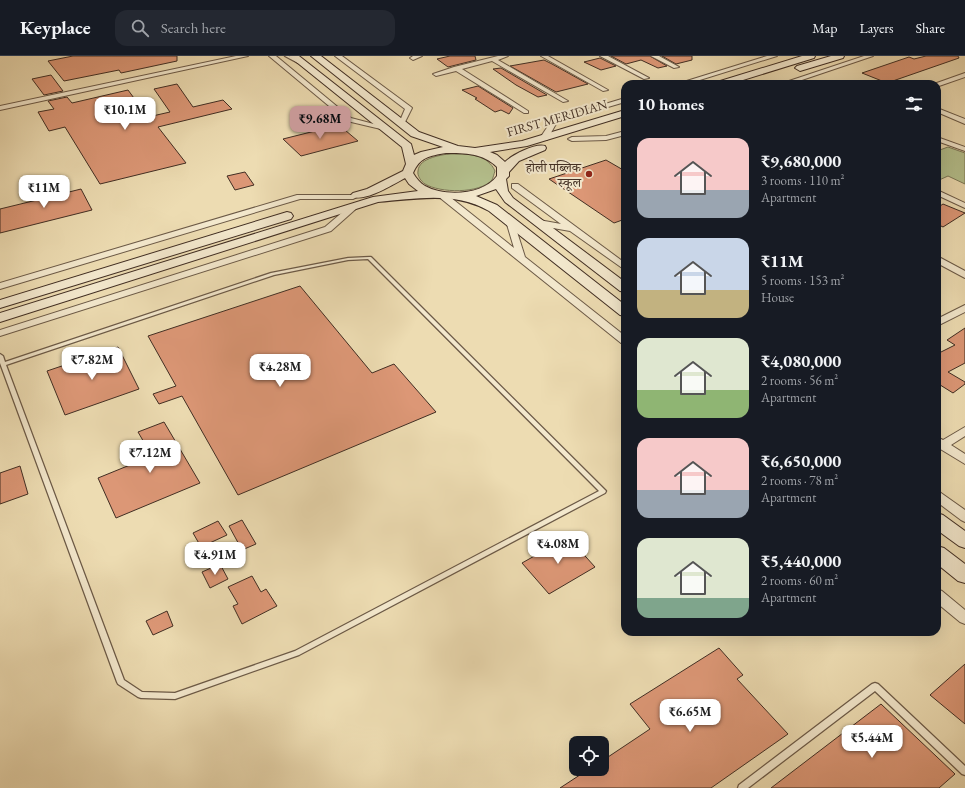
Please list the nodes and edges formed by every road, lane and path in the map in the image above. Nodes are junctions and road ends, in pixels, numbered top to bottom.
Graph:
1 (245, 56) edge
2 (272, 56) edge
3 (287, 56) edge
4 (293, 56) edge
5 (338, 56) edge
6 (505, 56) edge
7 (544, 56) edge
8 (603, 56) edge
9 (654, 56) edge
10 (774, 56) edge
11 (811, 56) edge
12 (840, 56) edge
13 (870, 56) edge
14 (317, 57) edge
15 (493, 59) junction
16 (301, 63) junction
17 (676, 67) dead end
18 (456, 68) junction
19 (436, 74) dead end
20 (964, 77) edge
21 (646, 78) dead end
22 (693, 80) edge
23 (733, 80) edge
24 (763, 80) edge
25 (803, 80) edge
26 (941, 84) edge
27 (605, 90) dead end
28 (565, 101) dead end
29 (621, 101) edge
30 (0, 108) edge
31 (526, 112) dead end
32 (941, 112) edge
33 (621, 114) edge
34 (965, 122) edge
35 (402, 123) junction
36 (621, 123) edge
37 (385, 128) junction
38 (621, 134) edge
39 (544, 138) junction
40 (572, 139) junction
41 (941, 140) edge
42 (945, 142) junction
43 (941, 144) edge
44 (459, 149) junction
45 (965, 149) edge
46 (473, 150) junction
47 (409, 168) junction
48 (503, 175) junction
49 (515, 186) dead end
50 (441, 194) junction
51 (941, 194) edge
52 (353, 202) junction
53 (965, 206) edge
54 (510, 220) junction
55 (539, 224) junction
56 (572, 228) junction
57 (521, 257) junction
58 (941, 262) edge
59 (621, 264) edge
60 (965, 274) edge
61 (608, 275) junction
62 (621, 282) edge
63 (621, 285) edge
64 (0, 286) edge
65 (0, 304) edge
66 (965, 308) edge
67 (621, 309) edge
68 (0, 318) edge
69 (941, 320) edge
70 (0, 333) edge
71 (621, 338) edge
72 (0, 356) edge
73 (3, 364) junction
74 (965, 431) edge
75 (941, 443) edge
76 (941, 444) edge
77 (965, 460) edge
78 (941, 499) edge
79 (965, 517) edge
80 (941, 523) edge
81 (965, 541) edge
82 (941, 556) edge
83 (965, 575) edge
84 (941, 598) edge
85 (965, 618) edge
86 (965, 771) edge
87 (742, 788) edge

1 - 30 street
2 - 37 street
3 - 16 lane
4 - 16 street
5 - 35 street
6 - 15 street
7 - 27 street
8 - 21 street
9 - 17 street
10 - 22 street
11 - 23 street
12 - 24 street
13 - 25 street
14 - 35 street
15 - 18 street
15 - 28 street
16 - 37 street
18 - 19 street
18 - 31 street
20 - 26 street
29 - 39 street
32 - 34 street
33 - 39 street, FIRST MERIDIAN
35 - 44 street
36 - 40 street, FIRST MERIDIAN
37 - 47 street
38 - 40 street
39 - 46 street, FIRST MERIDIAN
40 - 48 street, FIRST MERIDIAN
41 - 42 street
42 - 43 street
42 - 45 street
44 - 46 street
44 - 47 street
46 - 48 street
47 - 50 street
47 - 52 street
48 - 50 street, FIRST MERIDIAN
48 - 55 street
49 - 56 street
50 - 52 street
50 - 54 street
50 - 57 street
51 - 53 street
52 - 64 street
52 - 65 street
52 - 68 street
52 - 70 street
54 - 57 street
54 - 67 street
55 - 56 street
55 - 61 street
56 - 59 street
57 - 71 street
58 - 60 street
61 - 62 lane
61 - 63 street
66 - 69 street
72 - 73 lane
73 - 73 lane
74 - 75 street
76 - 77 street
78 - 79 street
80 - 81 street
82 - 83 street
84 - 85 street
86 - 87 lane

